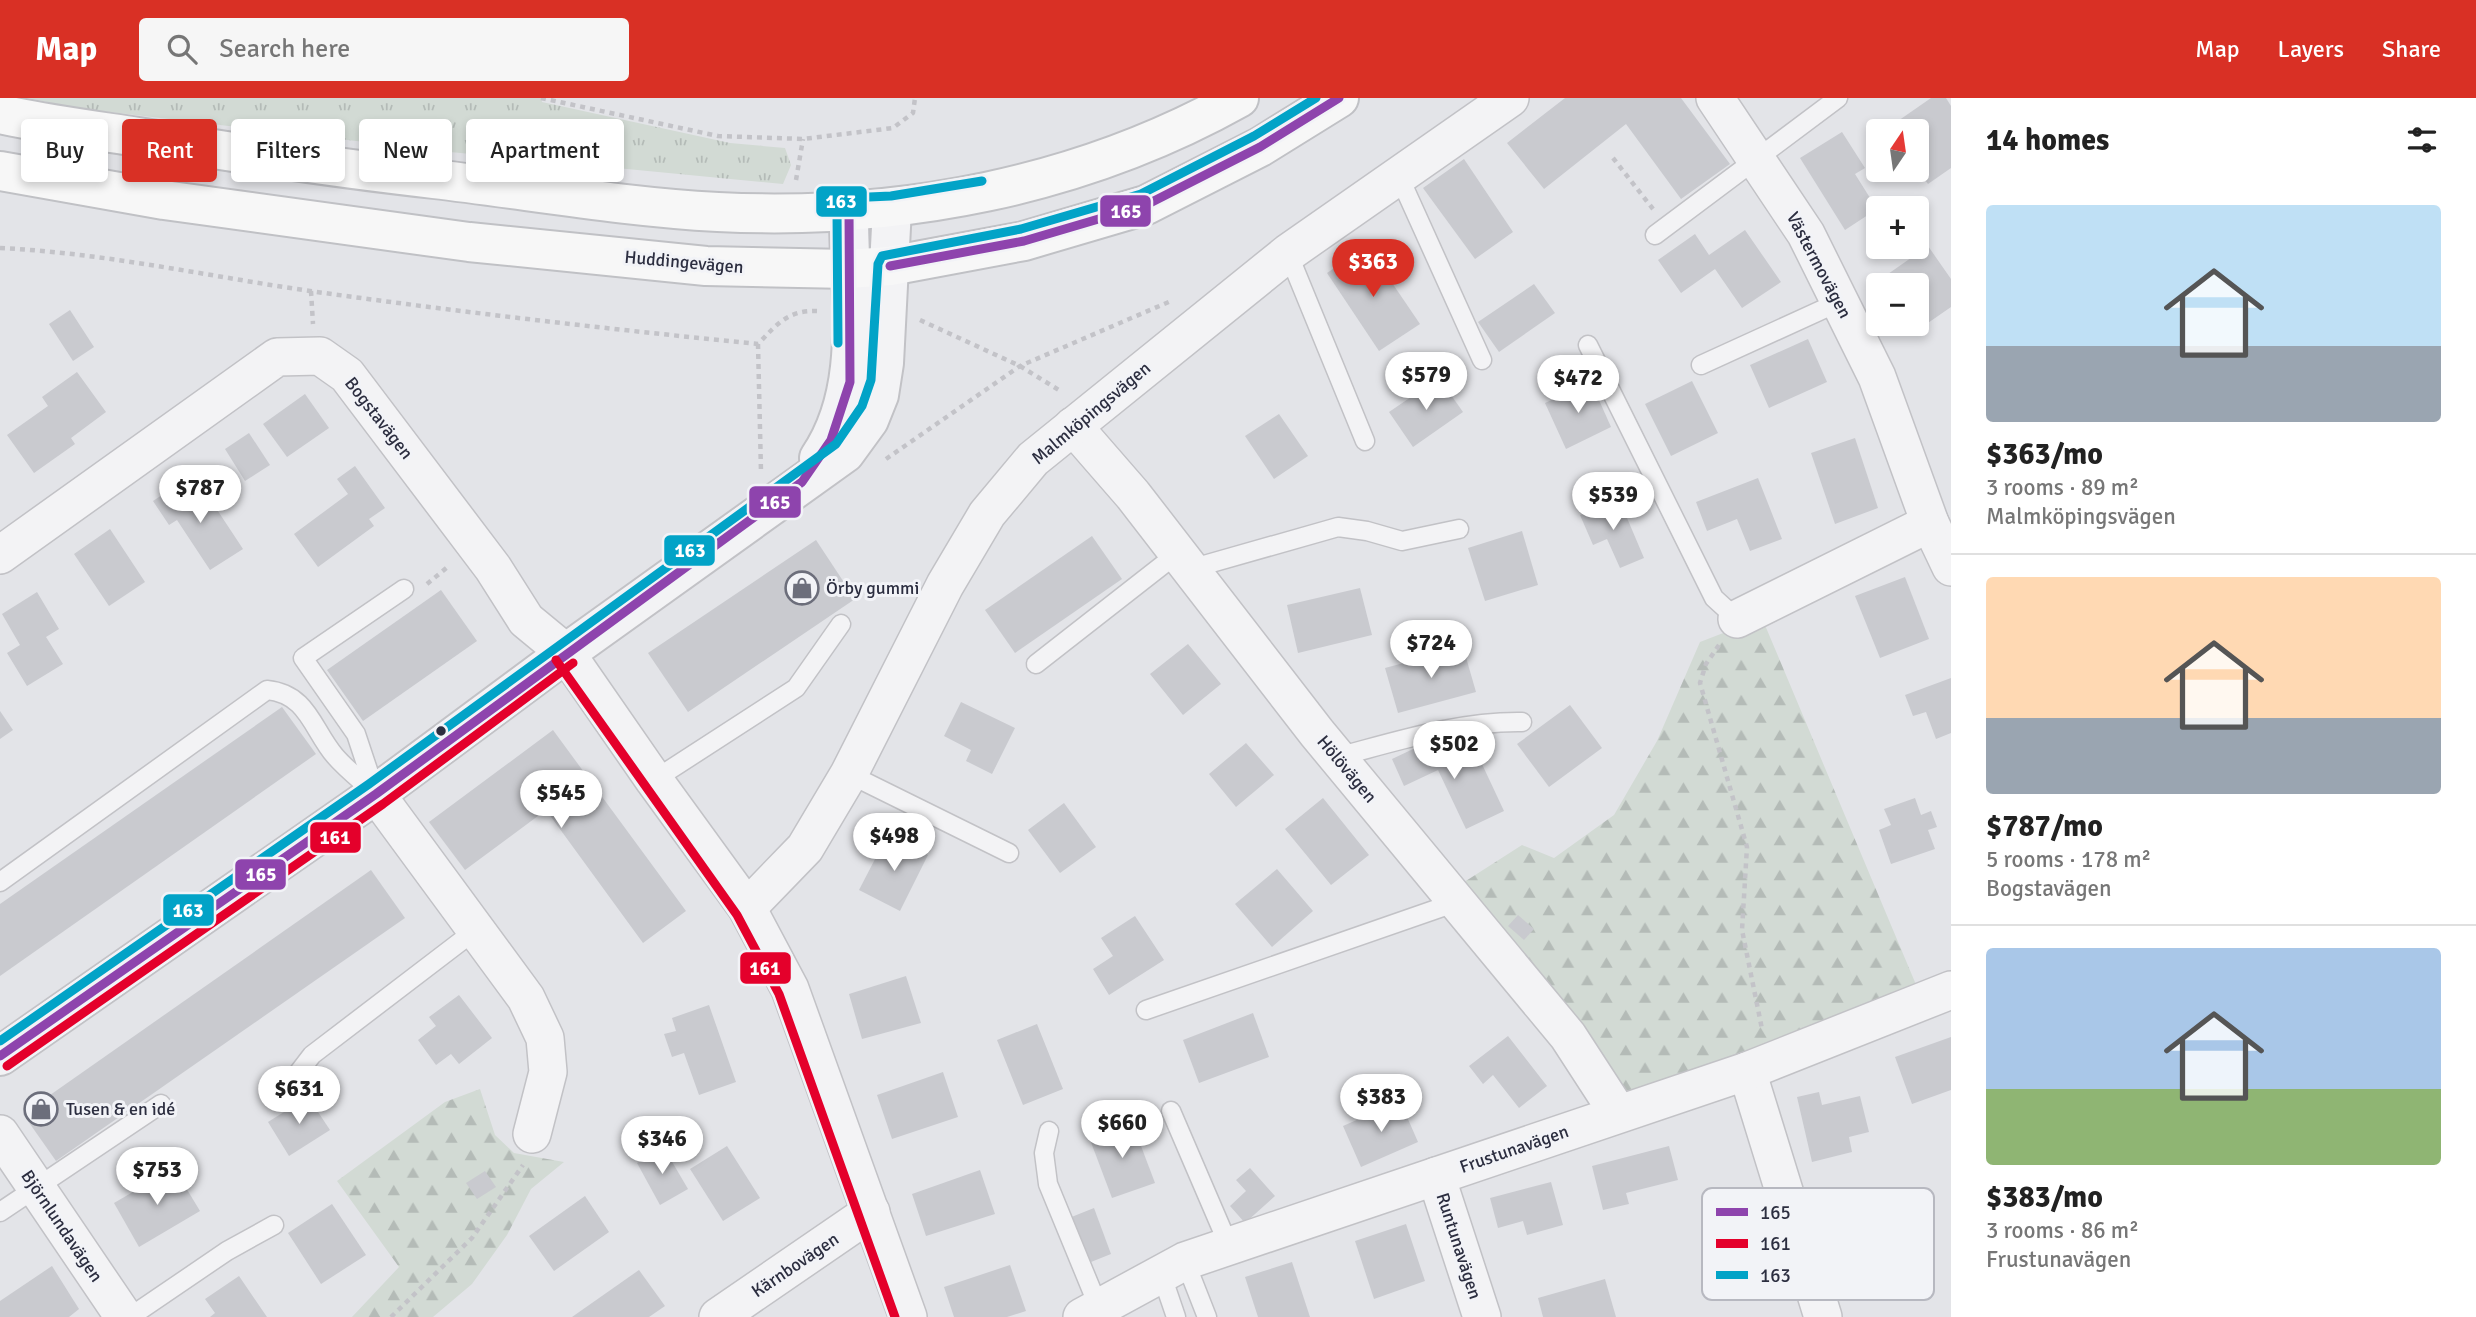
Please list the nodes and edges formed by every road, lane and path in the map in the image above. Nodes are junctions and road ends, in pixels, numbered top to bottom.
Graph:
1 (541, 98) edge
2 (915, 98) edge
3 (1239, 98) edge
4 (1339, 98) edge
5 (1510, 98) edge
6 (1715, 98) edge
7 (1838, 98) edge
8 (0, 114) edge
9 (1613, 158) dead end
10 (1756, 159) junction
11 (0, 171) edge
12 (1398, 174) junction
13 (892, 208) junction
14 (849, 210) junction
15 (1661, 231) joint
16 (0, 248) edge
17 (1288, 253) junction
18 (890, 266) junction
19 (848, 269) junction
20 (1839, 302) junction
21 (869, 314) junction
22 (758, 344) junction
23 (1588, 345) dead end
24 (1482, 360) dead end
25 (1701, 365) dead end
26 (1082, 418) junction
27 (1365, 441) dead end
28 (761, 474) dead end
29 (1930, 523) junction
30 (1459, 529) dead end
31 (475, 545) junction
32 (0, 555) edge
33 (1184, 561) junction
34 (1951, 568) edge
35 (404, 589) joint
36 (1737, 619) junction
37 (841, 624) dead end
38 (566, 653) junction
39 (1036, 664) dead end
40 (1522, 722) dead end
41 (1337, 757) junction
42 (849, 774) junction
43 (653, 780) junction
44 (376, 794) junction
45 (1009, 853) dead end
46 (0, 882) edge
47 (1457, 902) junction
48 (747, 908) junction
49 (477, 929) junction
50 (1951, 990) edge
51 (1146, 1010) dead end
52 (0, 1056) edge
53 (1747, 1071) junction
54 (289, 1084) dead end
55 (160, 1104) dead end
56 (1171, 1111) dead end
57 (1618, 1112) junction
58 (1049, 1132) dead end
59 (0, 1134) edge
60 (532, 1134) joint
61 (1436, 1176) junction
62 (35, 1188) junction
63 (1783, 1188) edge
64 (0, 1212) edge
65 (871, 1212) junction
66 (274, 1225) dead end
67 (1229, 1246) junction
68 (1173, 1267) junction
69 (1818, 1300) edge
70 (1090, 1312) edge
71 (124, 1317) edge
72 (130, 1317) edge
73 (391, 1317) edge
74 (718, 1317) edge
75 (908, 1317) edge
76 (1176, 1317) edge
77 (1207, 1317) edge
78 (1482, 1317) edge
79 (1823, 1317) edge

1 - 2 path
3 - 13 main road
4 - 18 main road, Huddingevägen
5 - 12 street, Malmköpingsvägen
6 - 10 street, Västermovägen
7 - 10 lane
8 - 14 main road
9 - 15 path
10 - 15 lane
10 - 20 street, Västermovägen
11 - 19 main road, Huddingevägen
12 - 17 street, Malmköpingsvägen
12 - 24 lane
13 - 14 main road
13 - 18 street
14 - 19 street
16 - 22 path
17 - 26 street, Malmköpingsvägen
17 - 27 lane
18 - 19 main road, Huddingevägen
18 - 21 street
19 - 21 street
20 - 25 lane
20 - 29 street, Västermovägen
21 - 22 path
21 - 26 path
21 - 38 street
22 - 28 path
23 - 36 lane
26 - 33 street, Hölövägen
26 - 42 street, Malmköpingsvägen
29 - 34 street, Västermovägen
29 - 36 street
30 - 33 lane
31 - 32 street, Bogstavägen
31 - 35 path
31 - 38 street, Bogstavägen
33 - 39 lane
33 - 41 street, Hölövägen
35 - 44 lane
36 - 53 path
37 - 43 lane
38 - 43 street, Bogstavägen
38 - 44 street
40 - 41 lane
41 - 47 street, Hölövägen
42 - 45 lane
42 - 48 street, Malmköpingsvägen
43 - 48 street, Bogstavägen
44 - 46 lane
44 - 49 street
44 - 52 street
47 - 51 lane
47 - 57 street, Hölövägen
48 - 65 street, Bogstavägen
49 - 54 lane
49 - 60 street
50 - 53 street, Frustunavägen
53 - 57 street, Frustunavägen
53 - 63 street
55 - 62 lane
56 - 67 lane
57 - 61 street, Frustunavägen
58 - 70 lane
59 - 62 street, Björnlundavägen
60 - 73 path
61 - 67 street, Frustunavägen
61 - 78 street, Runtunavägen
62 - 64 lane
62 - 71 street, Björnlundavägen
65 - 74 street, Kärnbovägen
65 - 75 street, Bogstavägen
66 - 72 lane
67 - 68 street, Frustunavägen
68 - 70 street, Frustunavägen
68 - 76 lane
68 - 77 lane
69 - 79 street

